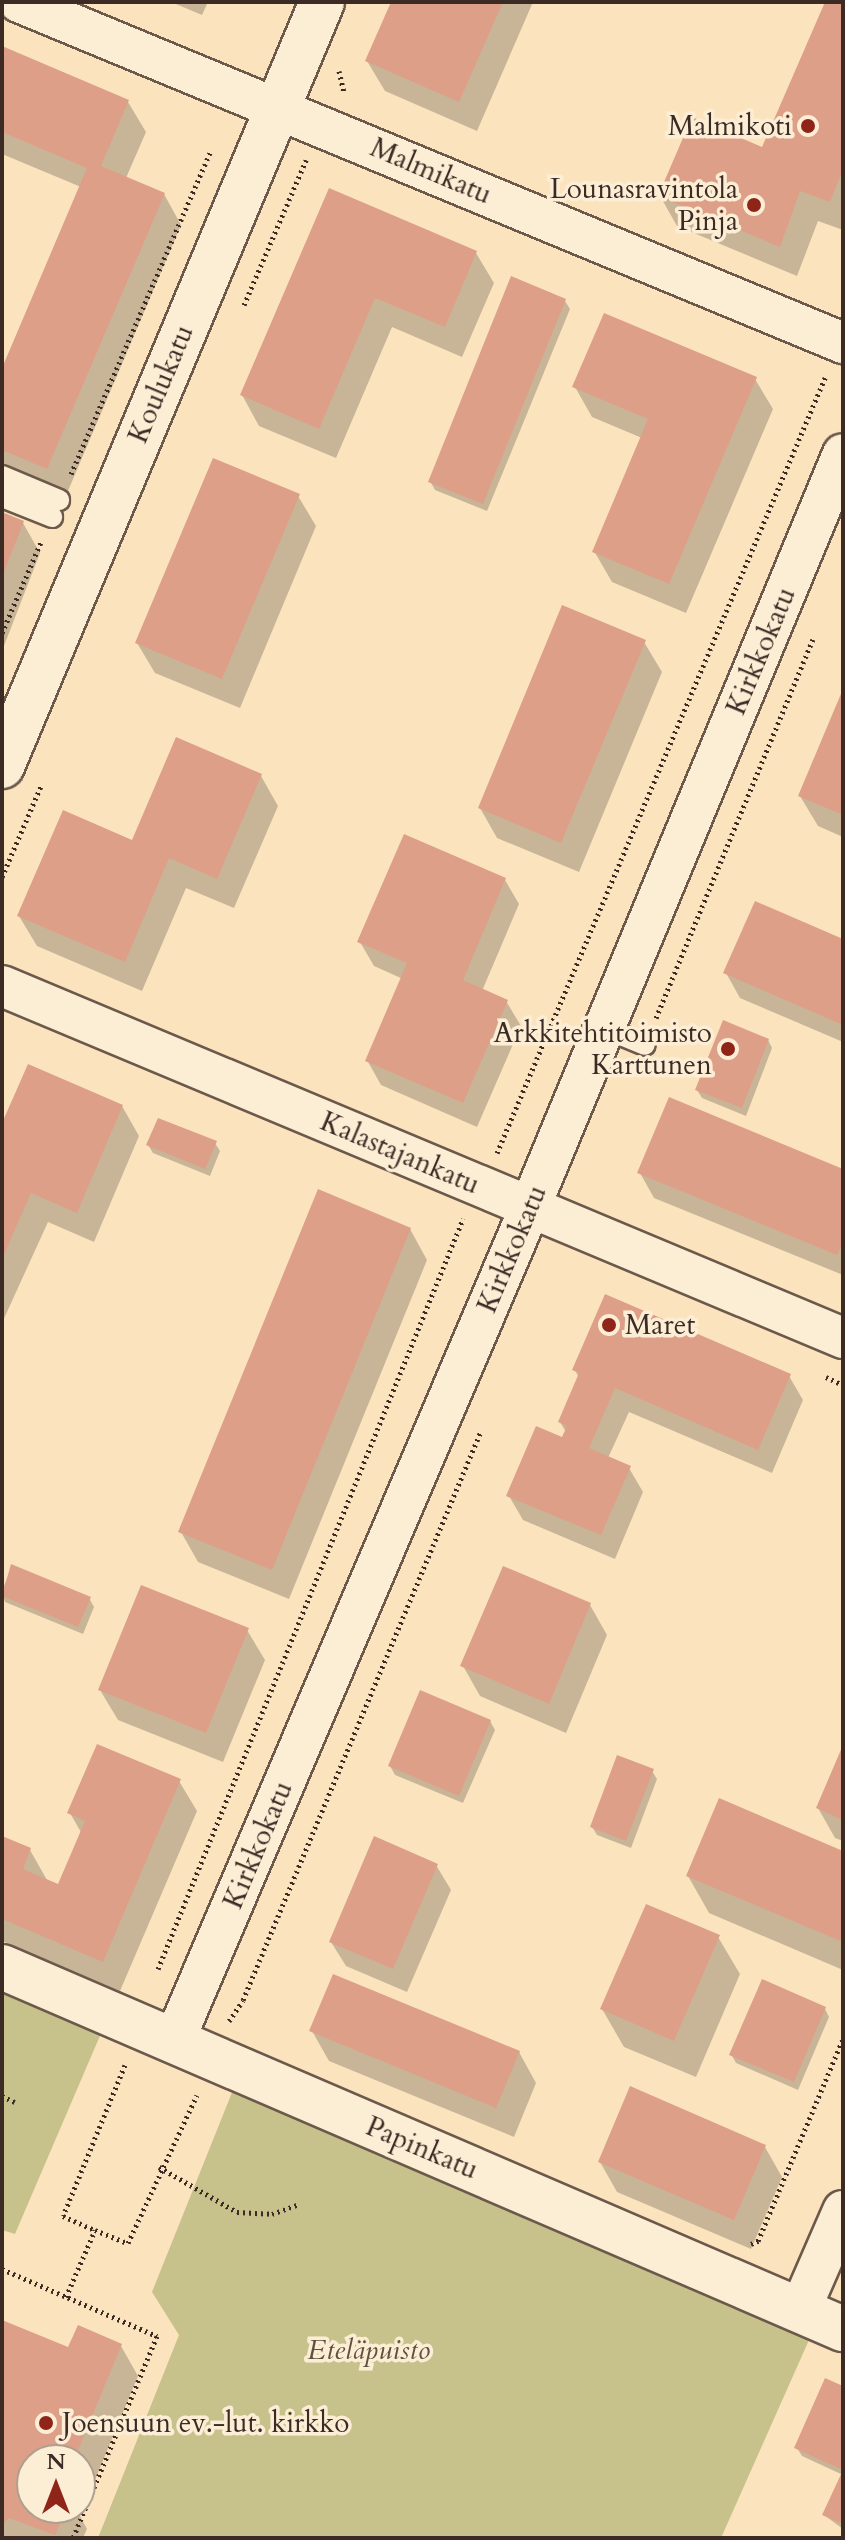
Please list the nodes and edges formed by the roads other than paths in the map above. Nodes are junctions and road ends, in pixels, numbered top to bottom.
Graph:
1 (19, 2) edge
2 (322, 2) edge
3 (277, 106) junction
4 (841, 342) edge
5 (843, 454) edge
6 (2, 476) edge
7 (2, 497) edge
8 (2, 766) edge
9 (2, 986) edge
10 (604, 1028) junction
11 (645, 1045) road end
12 (530, 1207) junction
13 (843, 1338) edge
14 (2, 1967) edge
15 (174, 2041) junction
16 (843, 2211) edge
17 (800, 2310) junction
18 (843, 2329) edge

1 - 3 street, Malmikatu
2 - 3 street, Koulukatu
3 - 4 street, Malmikatu
3 - 8 street, Koulukatu
5 - 10 street, Kirkkokatu
6 - 7 lane
9 - 12 street, Kalastajankatu
10 - 11 lane
10 - 12 street, Kirkkokatu
12 - 13 street, Kalastajankatu
12 - 15 street, Kirkkokatu
14 - 15 street, Papinkatu
15 - 17 street, Papinkatu
16 - 17 street
17 - 18 street, Papinkatu

